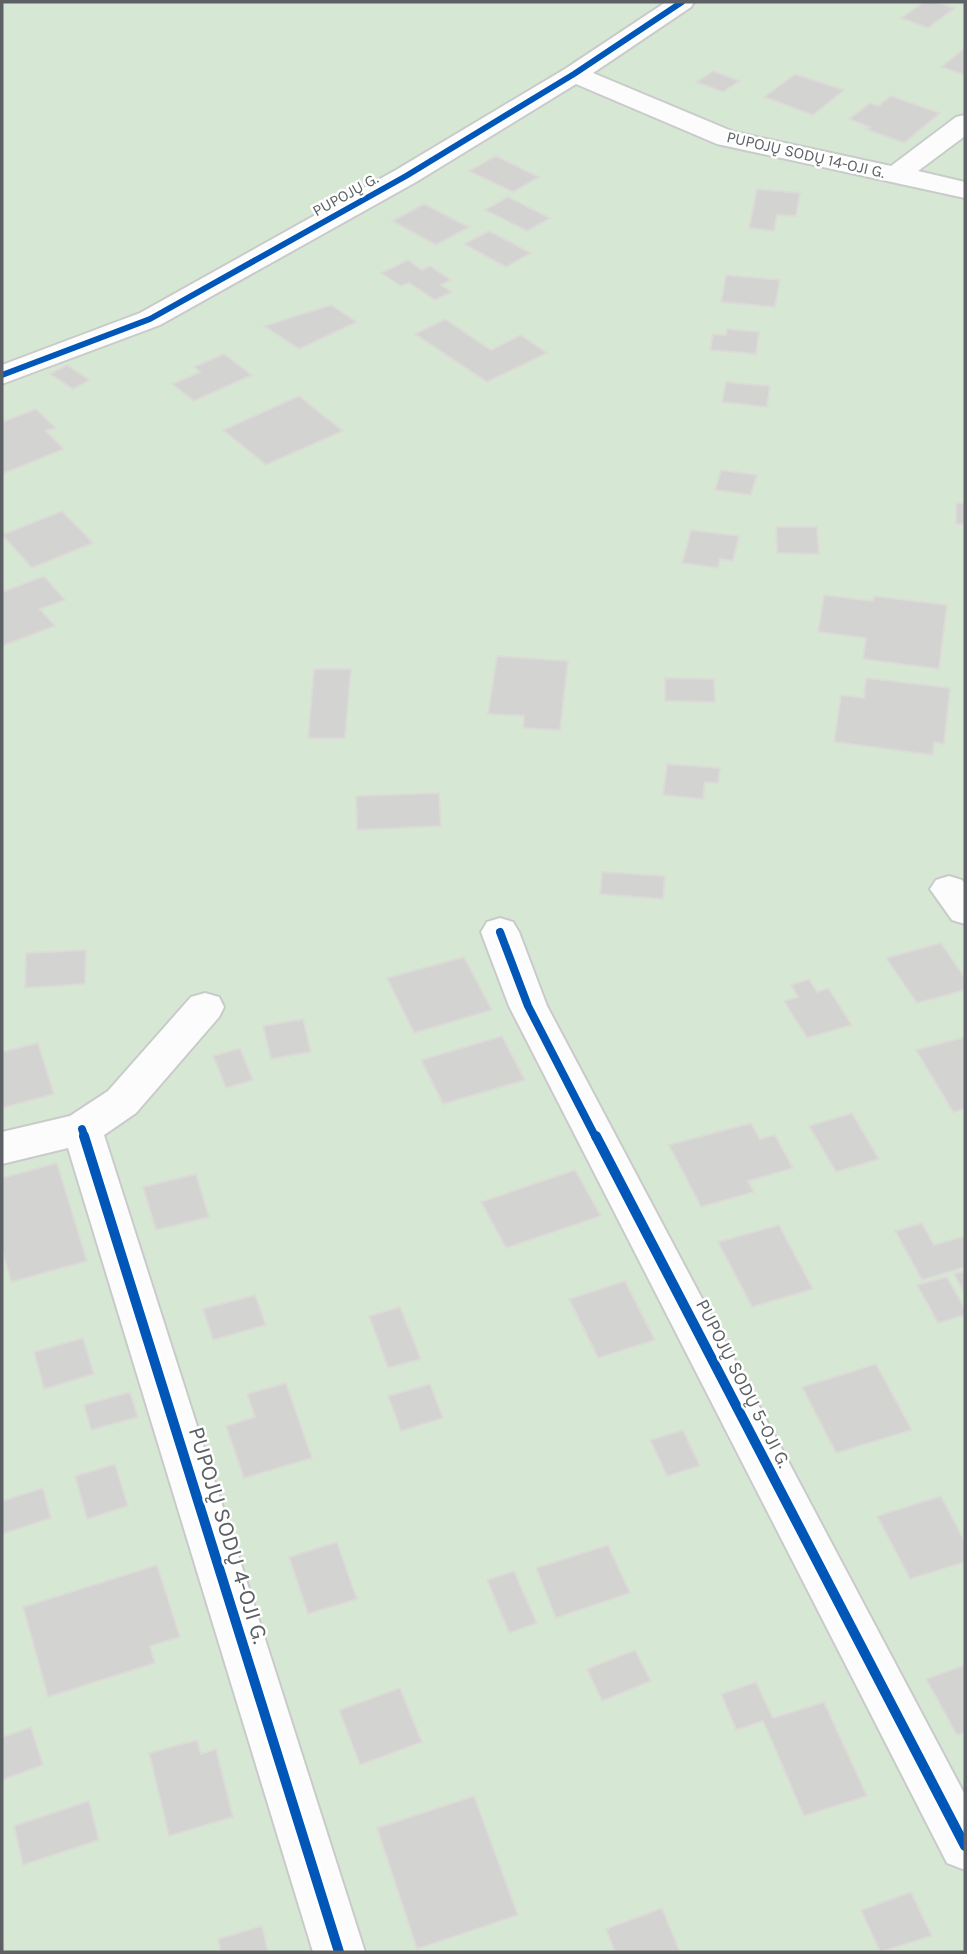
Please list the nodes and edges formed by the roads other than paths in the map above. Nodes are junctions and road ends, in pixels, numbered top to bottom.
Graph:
1 (682, 2) edge
2 (574, 74) junction
3 (965, 123) edge
4 (897, 174) junction
5 (965, 190) edge
6 (2, 375) edge
7 (500, 932) dead end
8 (205, 1007) dead end
9 (82, 1129) junction
10 (2, 1148) edge
11 (965, 1846) edge
12 (339, 1952) edge

1 - 2 street, PUPOJŲ G.
2 - 4 street, PUPOJŲ SODŲ 14-OJI G.
2 - 6 street, PUPOJŲ G.
3 - 4 street
4 - 5 street, PUPOJŲ SODŲ 14-OJI G.
7 - 11 street, PUPOJŲ SODŲ 5-OJI G.
8 - 9 street
9 - 10 street
9 - 12 street, PUPOJŲ SODŲ 4-OJI G.

